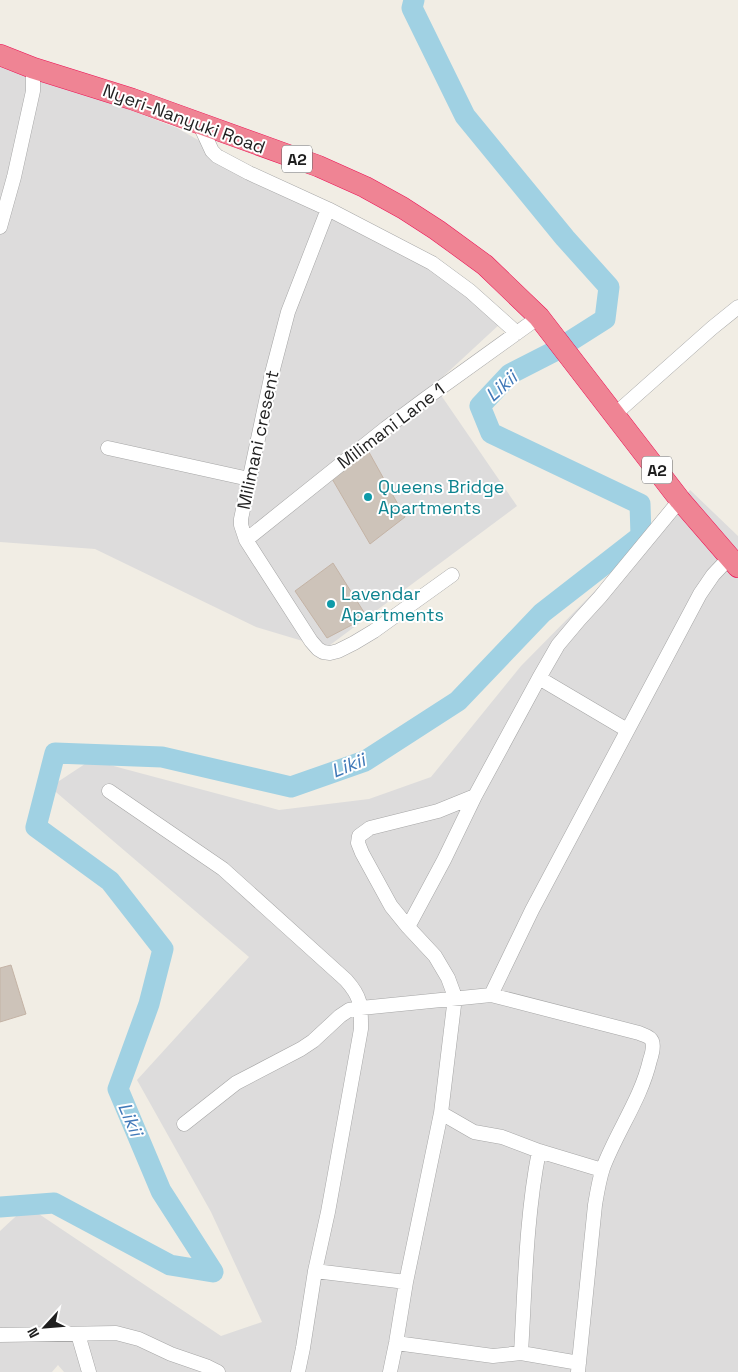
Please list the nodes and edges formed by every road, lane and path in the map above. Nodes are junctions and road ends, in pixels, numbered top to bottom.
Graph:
1 (0, 55) edge
2 (33, 68) junction
3 (199, 123) junction
4 (328, 209) junction
5 (0, 227) edge
6 (738, 308) edge
7 (539, 317) junction
8 (517, 333) junction
9 (614, 415) junction
10 (108, 448) dead end
11 (249, 479) junction
12 (680, 500) junction
13 (246, 540) junction
14 (734, 563) edge
15 (452, 575) dead end
16 (538, 678) junction
17 (627, 730) junction
18 (109, 791) dead end
19 (475, 796) junction
20 (408, 927) junction
21 (491, 995) junction
22 (456, 998) junction
23 (361, 1008) junction
24 (441, 1113) junction
25 (184, 1124) dead end
26 (539, 1151) junction
27 (602, 1170) junction
28 (315, 1271) junction
29 (406, 1282) junction
30 (78, 1334) junction
31 (0, 1335) edge
32 (396, 1342) junction
33 (522, 1353) junction
34 (579, 1367) edge
35 (89, 1372) edge
36 (218, 1372) edge
37 (298, 1372) edge
38 (390, 1372) edge

1 - 2 highway, Nyeri-Nanyuki Road / A2
2 - 3 highway, Nyeri-Nanyuki Road / A2
2 - 5 street
3 - 4 street
3 - 7 highway, Nyeri-Nanyuki Road / A2
4 - 8 street
4 - 11 street, Milimani cresent
6 - 9 street
7 - 8 street, Milimani Lane 1
7 - 9 highway, Nyeri-Nanyuki Road / A2
8 - 13 street, Milimani Lane 1
9 - 12 highway, A2
10 - 11 street
11 - 13 street, Milimani cresent
12 - 14 highway, A2
12 - 16 street
13 - 15 street, Milimani cresent
14 - 17 street
16 - 17 street
16 - 19 street
17 - 21 street
18 - 23 street
19 - 20 street
19 - 20 street
20 - 22 street
21 - 22 street
21 - 27 street
22 - 23 street
22 - 24 street
23 - 25 street
23 - 28 street
24 - 26 street
24 - 29 street
26 - 27 street
26 - 33 street
27 - 34 street
28 - 29 street
28 - 37 street
29 - 32 street
30 - 31 street
30 - 35 street
30 - 36 street
32 - 33 street
32 - 38 street
33 - 34 street

